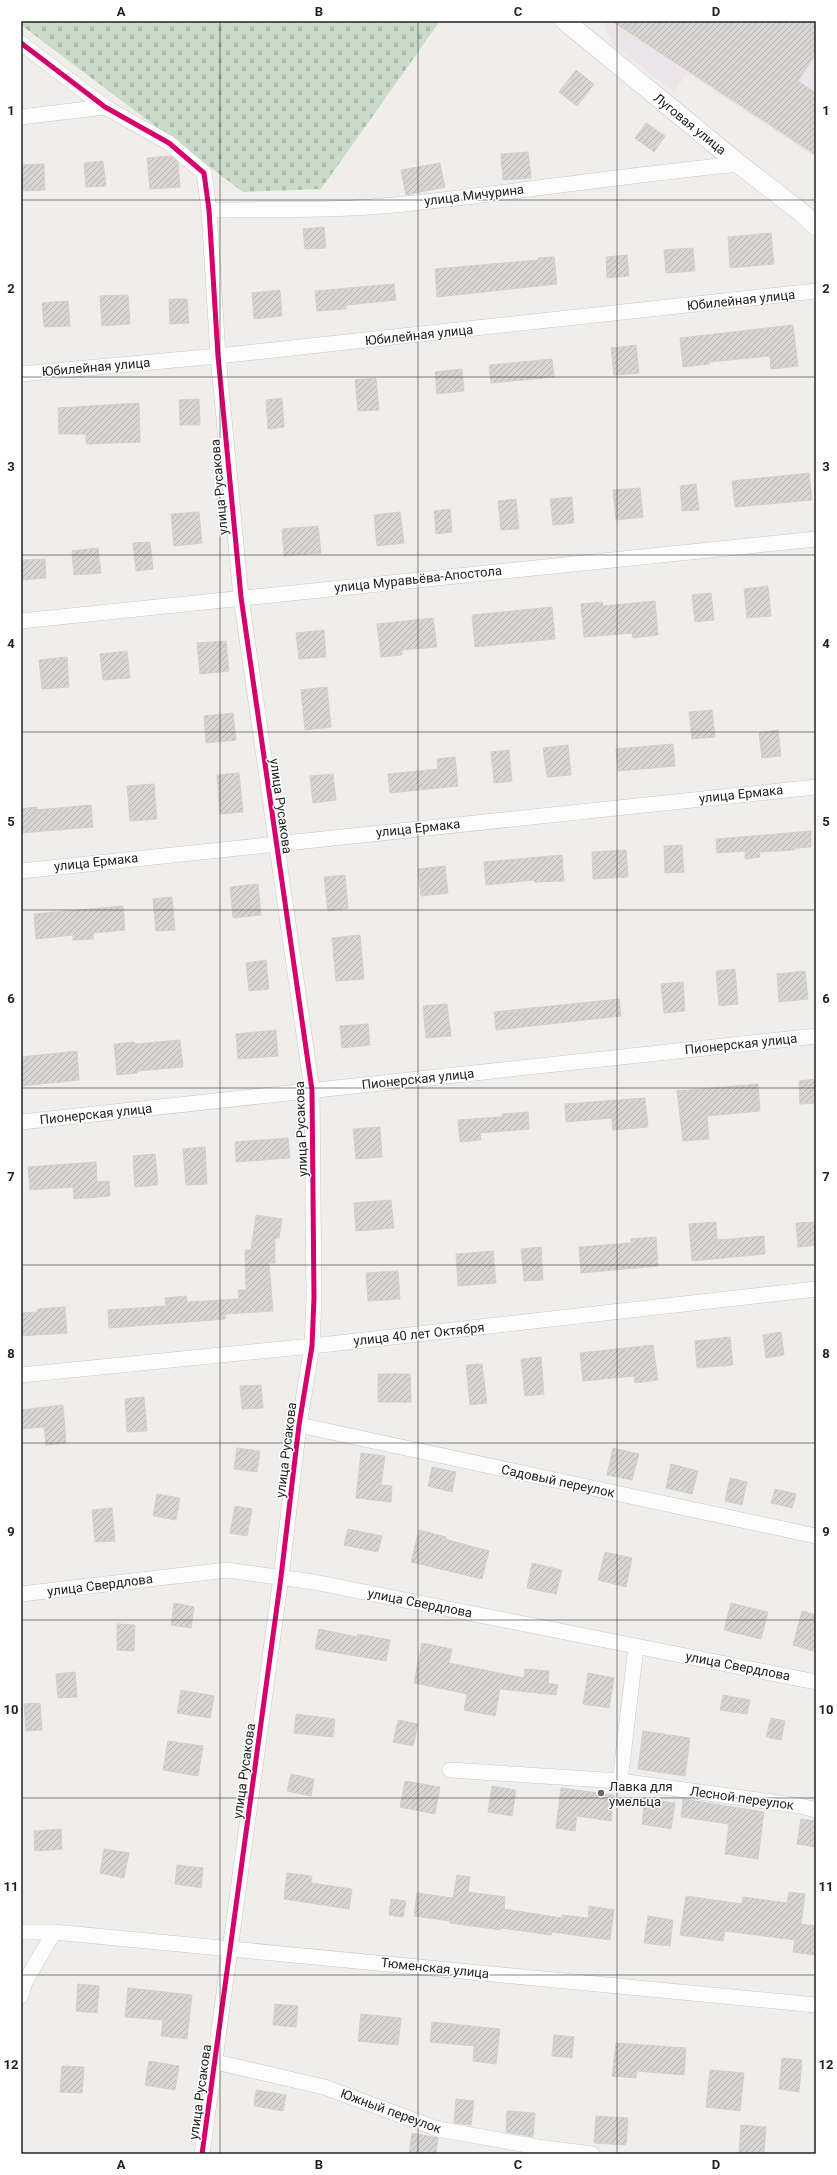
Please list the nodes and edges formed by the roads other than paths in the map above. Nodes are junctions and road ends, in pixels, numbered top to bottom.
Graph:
1 (565, 21) edge
2 (21, 43) edge
3 (106, 107) junction
4 (21, 117) edge
5 (739, 164) junction
6 (209, 210) junction
7 (816, 226) edge
8 (816, 292) edge
9 (218, 356) junction
10 (21, 374) edge
11 (816, 539) edge
12 (241, 597) junction
13 (21, 621) edge
14 (816, 787) edge
15 (275, 843) junction
16 (21, 871) edge
17 (816, 1036) edge
18 (312, 1090) junction
19 (21, 1122) edge
20 (816, 1289) edge
21 (312, 1346) junction
22 (21, 1375) edge
23 (299, 1425) junction
24 (816, 1536) edge
25 (282, 1578) junction
26 (21, 1594) edge
27 (636, 1646) junction
28 (816, 1682) edge
29 (450, 1770) dead end
30 (620, 1781) junction
31 (816, 1810) edge
32 (21, 1932) edge
33 (54, 1932) junction
34 (230, 1948) junction
35 (21, 1996) edge
36 (816, 2005) edge
37 (216, 2062) junction
38 (202, 2154) edge
39 (592, 2154) edge

1 - 5 street, Луговая улица
2 - 3 street, улица Русакова
3 - 4 street
3 - 6 street, улица Русакова
5 - 6 street, улица Мичурина
5 - 7 street, Луговая улица
6 - 9 street, улица Русакова
8 - 9 street, Юбилейная улица
9 - 10 street, Юбилейная улица
9 - 12 street, улица Русакова
11 - 12 street, улица Муравьёва-Апостола
12 - 13 street, улица Муравьёва-Апостола
12 - 15 street, улица Русакова
14 - 15 street, улица Ермака
15 - 16 street, улица Ермака
15 - 18 street, улица Русакова
17 - 18 street, Пионерская улица
18 - 19 street, Пионерская улица
18 - 21 street, улица Русакова
20 - 21 street, улица 40 лет Октября
21 - 22 street, улица 40 лет Октября
21 - 23 street, улица Русакова
23 - 24 street, Садовый переулок
23 - 25 street, улица Русакова
25 - 26 street, улица Свердлова
25 - 27 street, улица Свердлова
25 - 34 street, улица Русакова
27 - 28 street, улица Свердлова
27 - 30 street
29 - 30 street, Лесной переулок
30 - 31 street, Лесной переулок
32 - 33 street, Тюменская улица
33 - 34 street, Тюменская улица
33 - 35 street
34 - 36 street, Тюменская улица
34 - 37 street, улица Русакова
37 - 38 street, улица Русакова
37 - 39 street, Южный переулок

